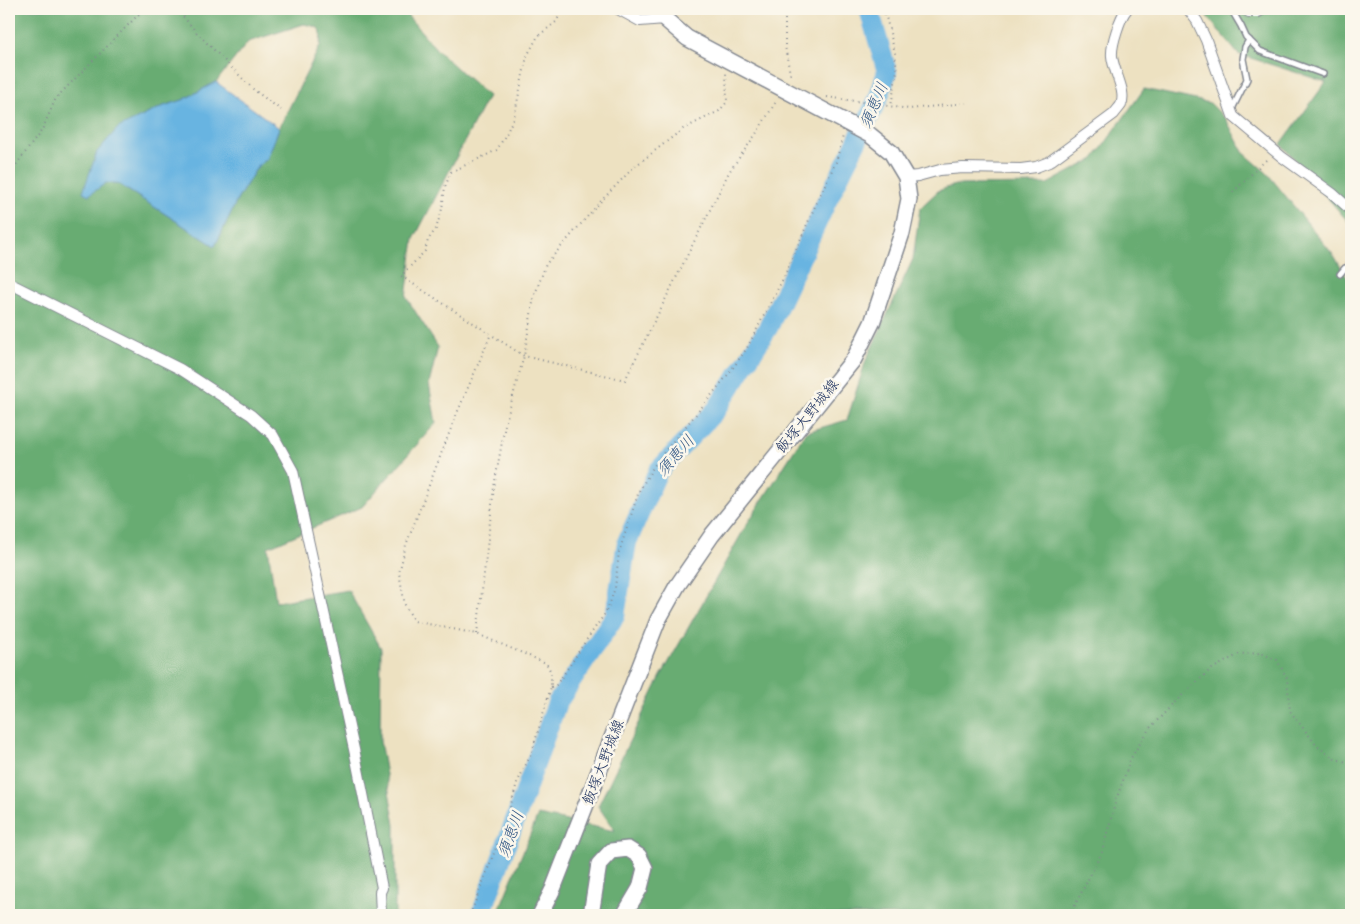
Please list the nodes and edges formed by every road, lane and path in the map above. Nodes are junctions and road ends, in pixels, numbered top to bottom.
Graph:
1 (144, 9) edge
2 (177, 9) edge
3 (563, 9) edge
4 (618, 9) edge
5 (785, 9) edge
6 (884, 9) edge
7 (1127, 9) edge
8 (1188, 9) edge
9 (1231, 9) edge
10 (1243, 9) edge
11 (1263, 9) edge
12 (662, 14) edge
13 (1249, 40) junction
14 (725, 58) junction
15 (1323, 74) dead end
16 (783, 89) junction
17 (810, 102) junction
18 (966, 103) dead end
19 (891, 106) junction
20 (281, 110) dead end
21 (1232, 111) junction
22 (850, 124) junction
23 (1275, 151) junction
24 (906, 177) junction
25 (9, 183) edge
26 (1233, 192) dead end
27 (1351, 210) edge
28 (1351, 266) edge
29 (1340, 274) dead end
30 (9, 284) edge
31 (491, 334) junction
32 (524, 356) junction
33 (477, 634) junction
34 (552, 687) junction
35 (1351, 763) edge
36 (381, 915) edge
37 (470, 915) edge
38 (540, 915) edge
39 (591, 915) edge
40 (624, 915) edge
41 (1070, 915) edge

1 - 25 path
2 - 20 path
3 - 31 path
4 - 12 street
5 - 16 path
6 - 19 path
7 - 24 street
8 - 21 street
9 - 13 lane
10 - 11 street
12 - 14 main road, 飯塚大野城線
13 - 15 lane
13 - 21 lane
14 - 16 main road, 飯塚大野城線
14 - 32 path
16 - 17 main road, 飯塚大野城線
16 - 32 path
17 - 19 path
17 - 22 main road, 飯塚大野城線
18 - 19 path
21 - 23 street
22 - 24 main road, 飯塚大野城線
22 - 34 path
23 - 26 path
23 - 27 street
24 - 38 main road, 飯塚大野城線
28 - 29 lane
30 - 36 street
31 - 32 path
31 - 33 path
32 - 33 path
33 - 34 path
34 - 37 path
35 - 41 path
39 - 40 main road

